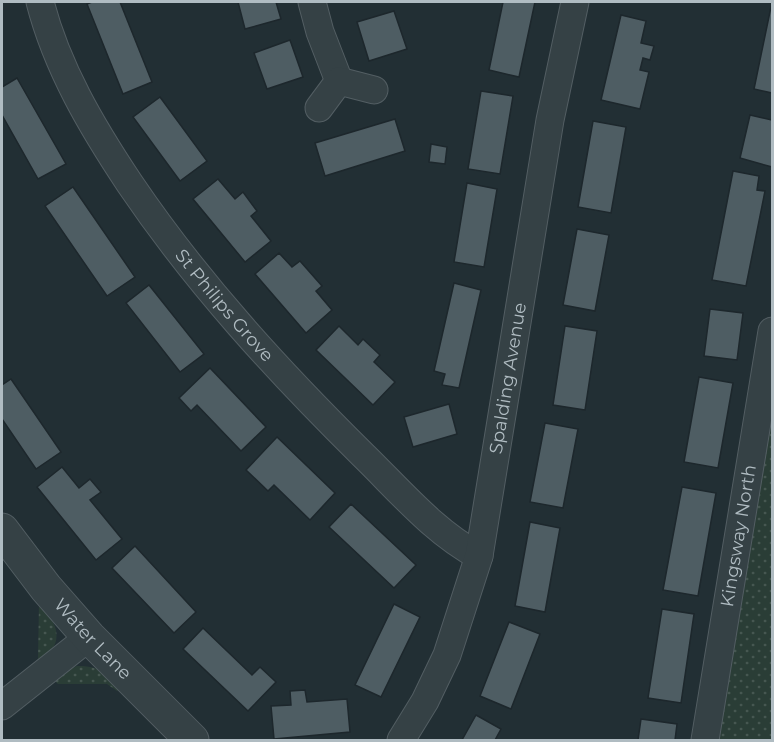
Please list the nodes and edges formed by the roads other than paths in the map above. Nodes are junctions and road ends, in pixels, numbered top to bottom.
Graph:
1 (40, 2) edge
2 (312, 2) edge
3 (575, 2) edge
4 (339, 81) junction
5 (374, 90) dead end
6 (319, 108) dead end
7 (772, 331) edge
8 (2, 530) edge
9 (479, 556) junction
10 (89, 637) junction
11 (2, 706) edge
12 (192, 741) edge
13 (401, 741) edge
14 (705, 741) edge

1 - 9 street, St Philips Grove
2 - 4 street
3 - 9 street, Spalding Avenue
4 - 5 street
4 - 6 street
7 - 14 street, Kingsway North
8 - 10 street, Water Lane
9 - 13 street, Spalding Avenue
10 - 11 street
10 - 12 street, Water Lane

